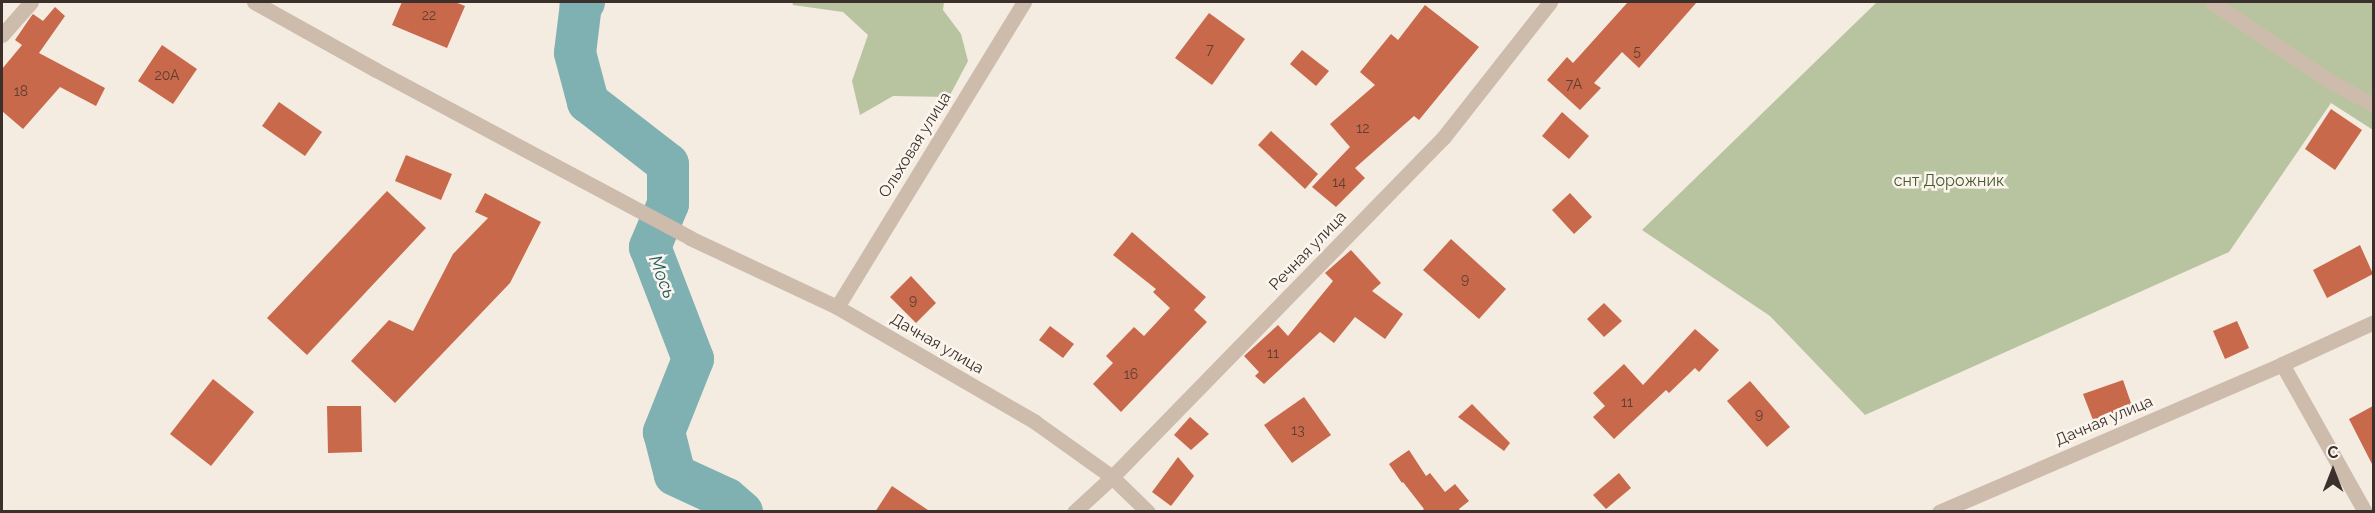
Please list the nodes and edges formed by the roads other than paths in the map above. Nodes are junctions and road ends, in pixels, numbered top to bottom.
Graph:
1 (31, 2) edge
2 (254, 2) edge
3 (1024, 2) edge
4 (1550, 2) edge
5 (2212, 2) edge
6 (2, 35) edge
7 (2373, 105) edge
8 (837, 307) junction
9 (2373, 322) edge
10 (2283, 364) junction
11 (1112, 477) junction
12 (1074, 512) edge
13 (1148, 512) edge
14 (1939, 512) edge
15 (2365, 512) edge

1 - 6 street
2 - 8 street, Дачная улица
3 - 8 street, Ольховая улица
4 - 11 street, Речная улица
5 - 7 street
8 - 11 street, Дачная улица
9 - 10 street, Дачная улица
10 - 14 street, Дачная улица
10 - 15 street
11 - 12 street, Речная улица
11 - 13 street, Дачная улица

